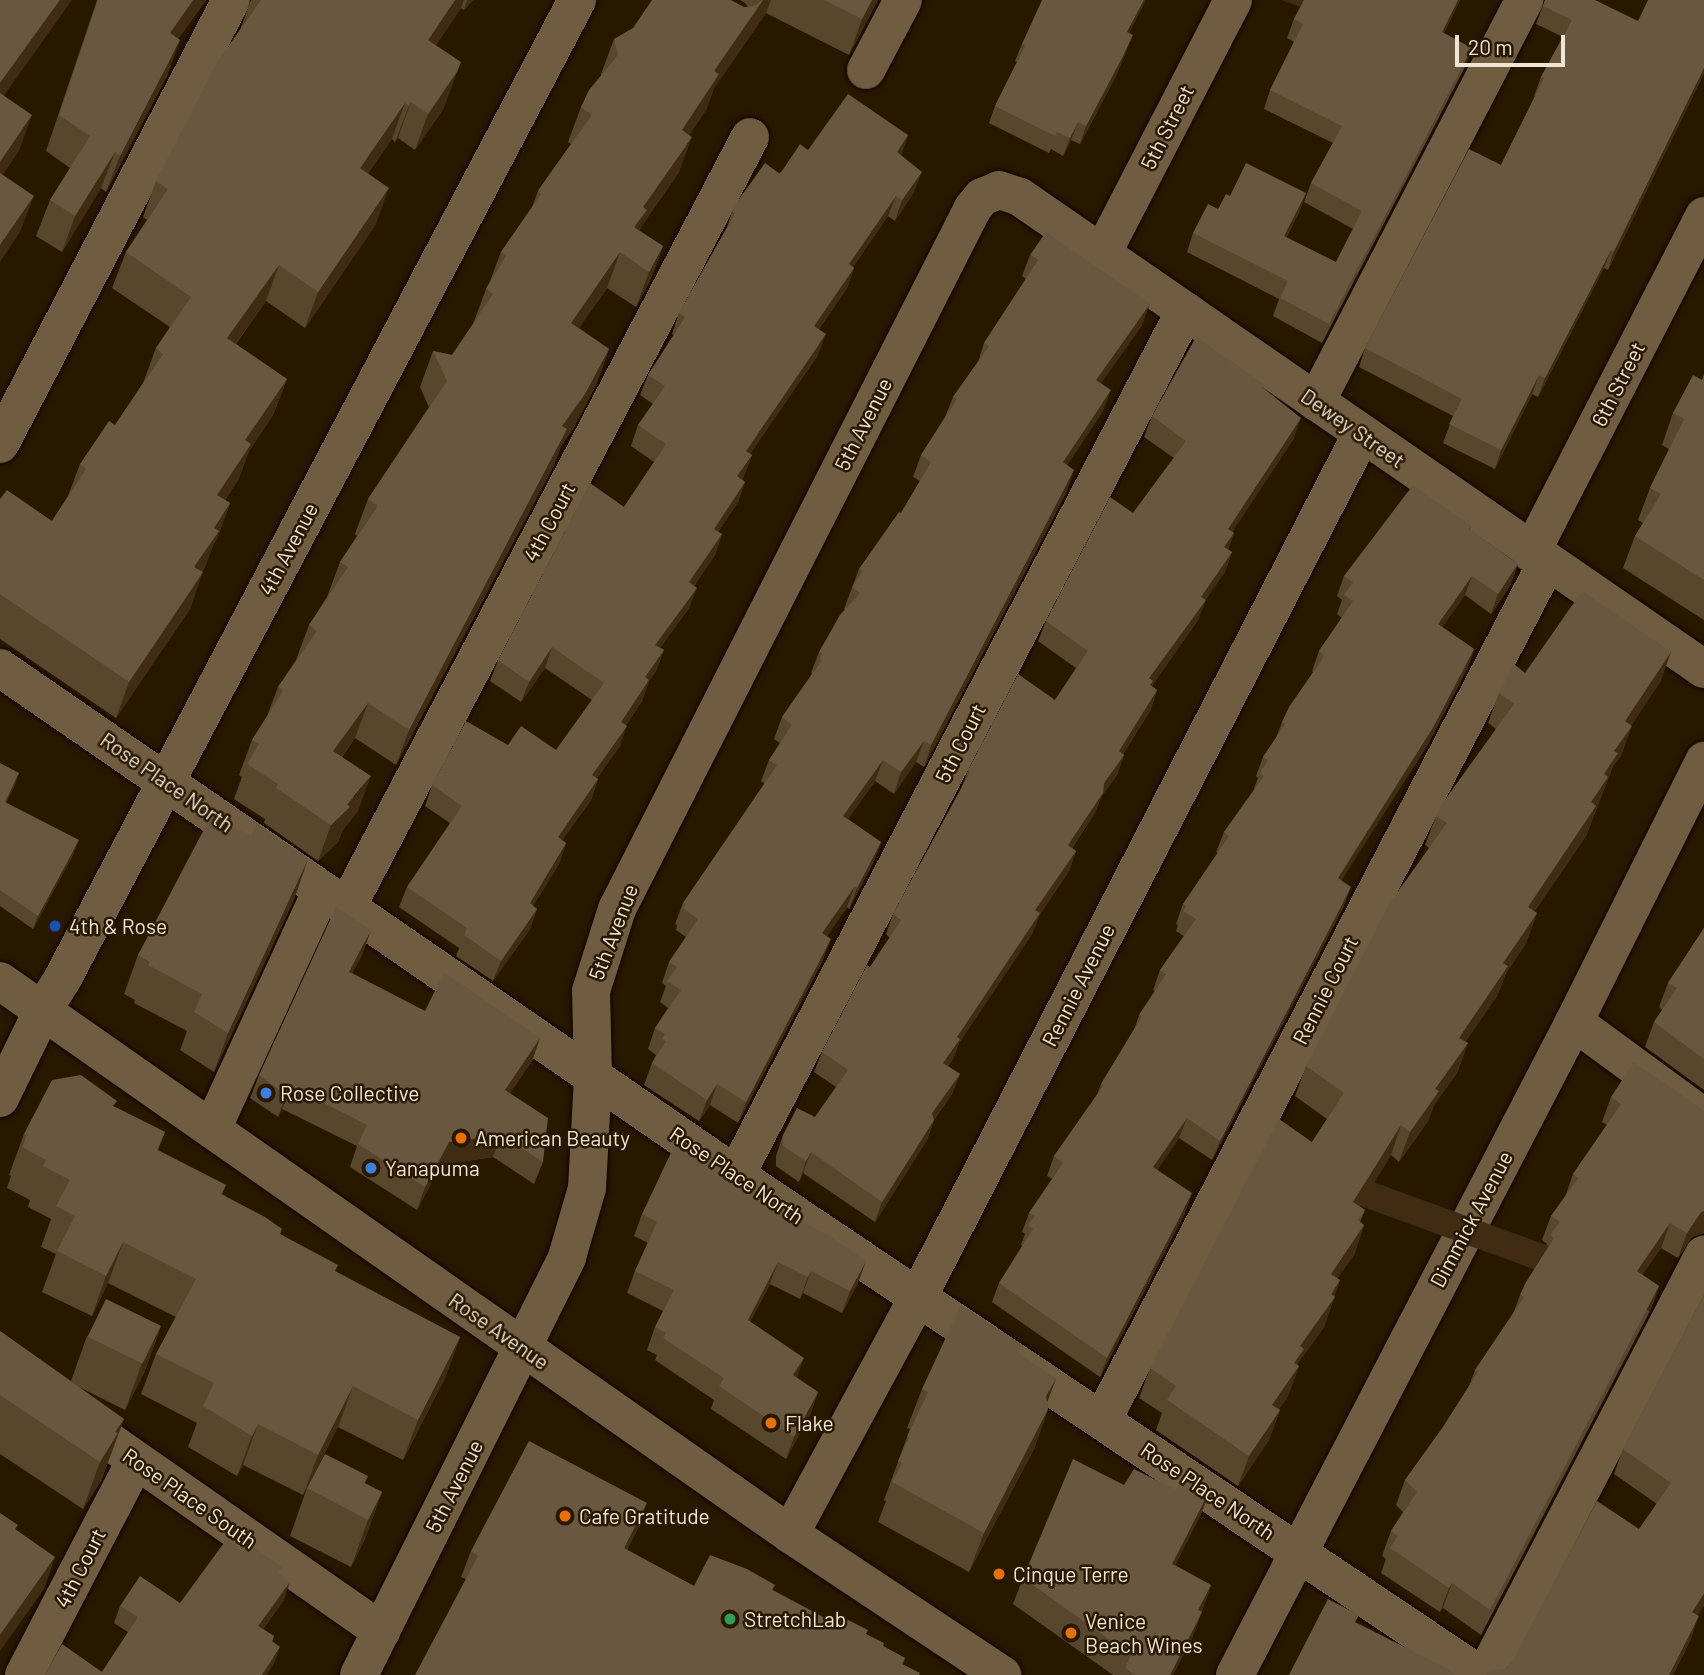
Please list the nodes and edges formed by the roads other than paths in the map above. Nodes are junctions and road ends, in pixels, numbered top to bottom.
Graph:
1 (231, 0) edge
2 (577, 0) edge
3 (903, 0) edge
4 (1233, 0) edge
5 (1524, 0) edge
6 (866, 70) dead end
7 (750, 137) dead end
8 (999, 190) joint
9 (1704, 216) edge
10 (1102, 254) junction
11 (1185, 311) junction
12 (1316, 402) junction
13 (1362, 433) junction
14 (0, 444) edge
15 (1539, 557) junction
16 (0, 667) edge
17 (1704, 669) edge
18 (1704, 761) edge
19 (166, 781) junction
20 (335, 899) junction
21 (0, 981) edge
22 (43, 1010) junction
23 (1574, 1022) junction
24 (593, 1077) junction
25 (0, 1098) edge
26 (1704, 1117) edge
27 (212, 1129) junction
28 (736, 1175) junction
29 (1704, 1255) edge
30 (918, 1297) junction
31 (522, 1348) junction
32 (0, 1365) edge
33 (1103, 1419) junction
34 (136, 1460) junction
35 (790, 1534) junction
36 (1297, 1552) junction
37 (382, 1631) junction
38 (998, 1674) edge
39 (24, 1675) edge
40 (359, 1675) edge
41 (1235, 1675) edge
42 (1483, 1675) edge

1 - 14 street
2 - 19 street, 4th Avenue
3 - 6 street
4 - 10 street, 5th Street
5 - 12 street
7 - 20 street, 4th Court
8 - 10 street, Dewey Street
8 - 24 street, 5th Avenue
9 - 15 street, 6th Street
10 - 11 street, Dewey Street
11 - 12 street, Dewey Street
11 - 28 street, 5th Court
12 - 13 street, Dewey Street
13 - 15 street, Dewey Street
13 - 30 street, Rennie Avenue
15 - 17 street, Dewey Street
15 - 33 street, Rennie Court
16 - 19 street, Rose Place North
18 - 23 street, Dimmick Avenue
19 - 20 street, Rose Place North
19 - 22 street, 4th Avenue
20 - 24 street, Rose Place North
20 - 27 street, 4th Court
21 - 22 street, Rose Avenue
22 - 25 street, 4th Avenue
22 - 27 street, Rose Avenue
23 - 26 street
23 - 36 street, Dimmick Avenue
24 - 28 street, Rose Place North
24 - 31 street, 5th Avenue
27 - 31 street, Rose Avenue
28 - 30 street, Rose Place North
29 - 42 street
30 - 33 street, Rose Place North
30 - 35 street, Rennie Avenue
31 - 35 street, Rose Avenue
31 - 37 street, 5th Avenue
32 - 34 street, Rose Place South
33 - 36 street, Rose Place North
34 - 37 street, Rose Place South
34 - 39 street, 4th Court
35 - 38 street, Rose Avenue
36 - 41 street, Dimmick Avenue
36 - 42 street, Rose Place North
37 - 40 street, 5th Avenue

